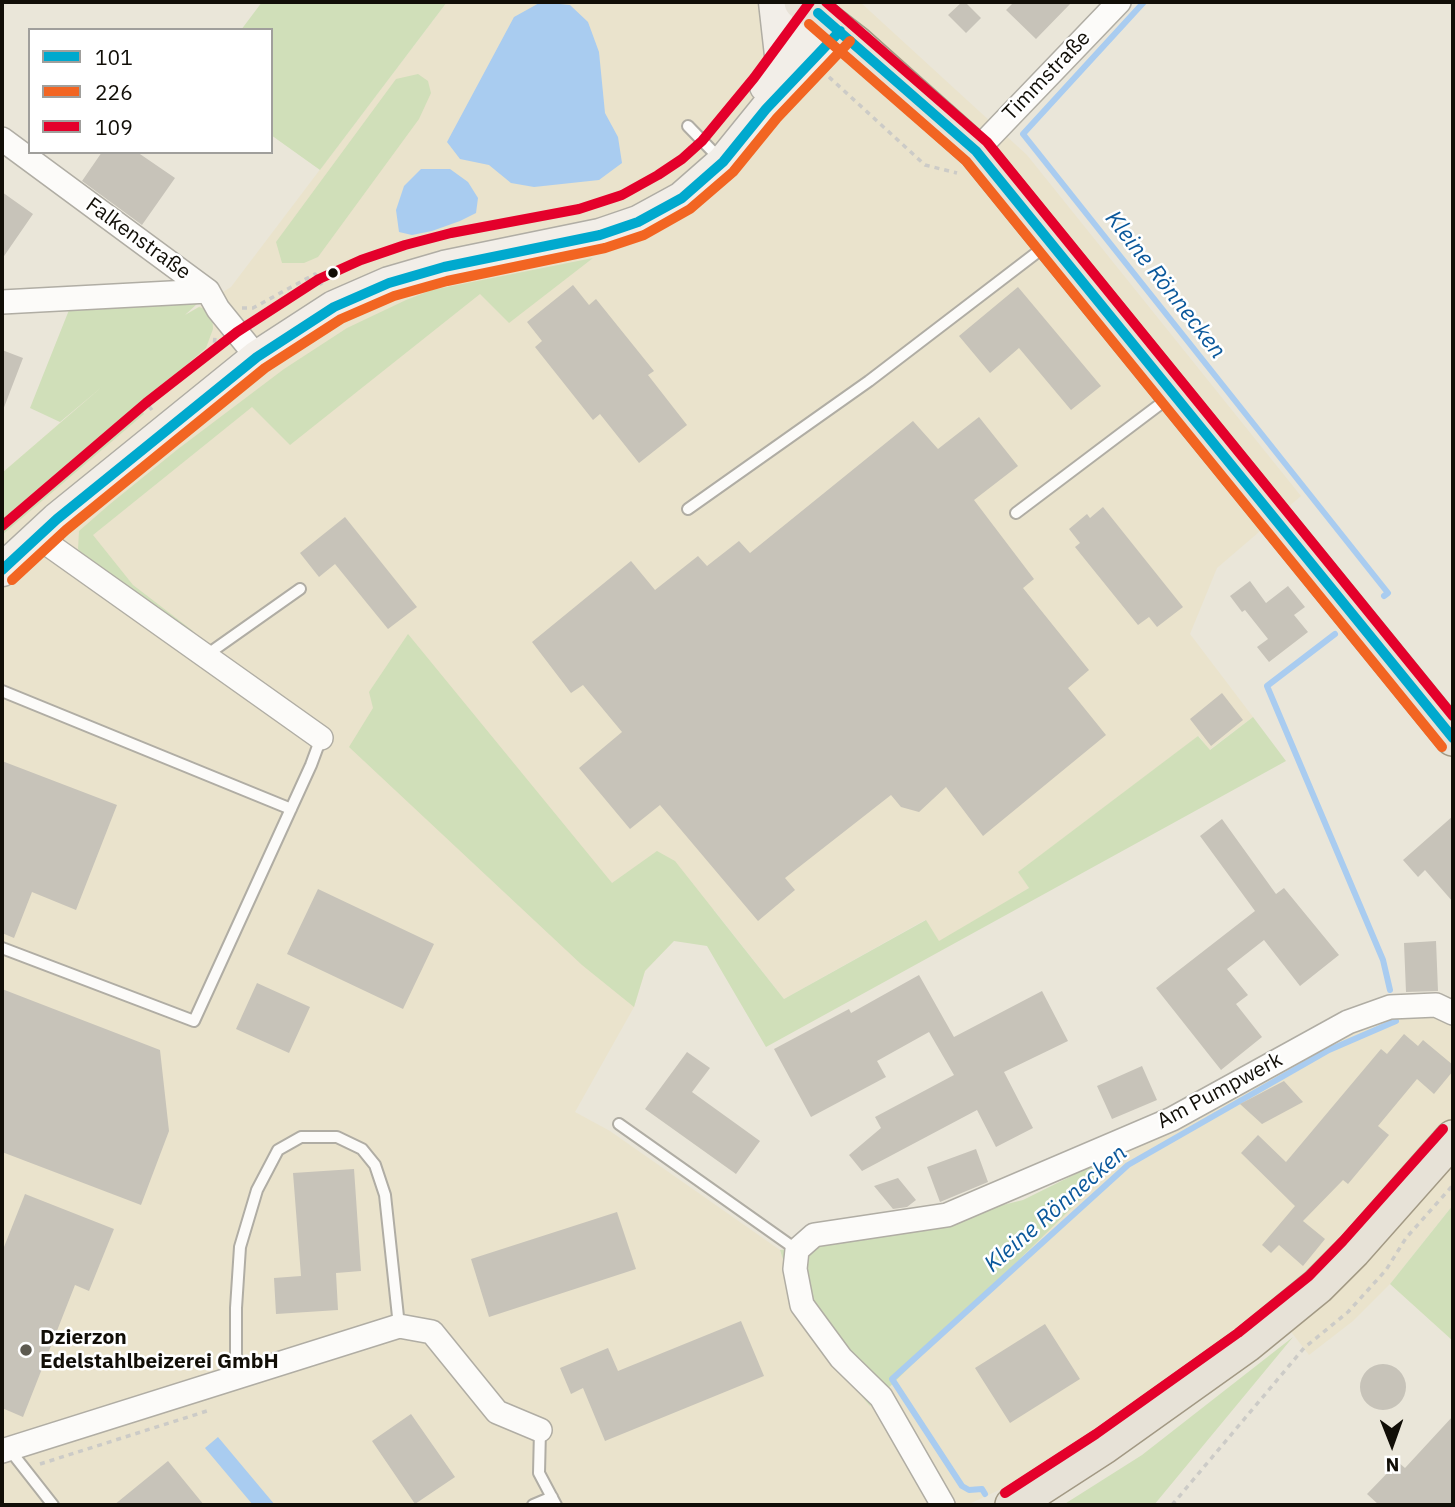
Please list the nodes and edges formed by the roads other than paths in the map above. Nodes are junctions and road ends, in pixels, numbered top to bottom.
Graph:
1 (775, 2) edge
2 (1119, 2) edge
3 (829, 22) edge
4 (782, 64) junction
5 (688, 126) dead end
6 (2, 139) edge
7 (976, 151) junction
8 (718, 156) junction
9 (1050, 243) junction
10 (208, 291) junction
11 (2, 302) edge
12 (251, 350) junction
13 (1173, 394) junction
14 (688, 509) dead end
15 (1016, 513) dead end
16 (38, 537) junction
17 (2, 544) edge
18 (2, 570) edge
19 (300, 589) dead end
20 (207, 657) junction
21 (2, 691) edge
22 (321, 737) joint
23 (1453, 738) edge
24 (291, 809) junction
25 (2, 948) edge
26 (1453, 1013) edge
27 (619, 1124) dead end
28 (1453, 1138) edge
29 (797, 1250) junction
30 (399, 1326) junction
31 (236, 1378) junction
32 (540, 1430) joint
33 (5, 1450) edge
34 (554, 1501) edge
35 (52, 1505) edge
36 (533, 1505) edge
37 (943, 1505) edge
38 (1013, 1505) edge

1 - 4 street
2 - 7 street, Timmstraße
3 - 4 street
3 - 7 main road
3 - 8 street
4 - 8 street
5 - 8 lane
6 - 10 street, Falkenstraße
7 - 9 main road
8 - 12 street
9 - 13 main road
9 - 14 lane
10 - 11 street
10 - 12 street, Falkenstraße
12 - 16 street
12 - 17 street
13 - 15 lane
13 - 23 main road
16 - 18 street
16 - 20 street
19 - 20 lane
20 - 22 street
21 - 24 lane
22 - 24 lane
24 - 25 lane
26 - 29 street, Am Pumpwerk
27 - 29 lane
28 - 38 main road
29 - 37 street
30 - 31 street
30 - 31 lane
30 - 32 street
31 - 33 street
32 - 34 lane
33 - 35 lane
34 - 36 lane

